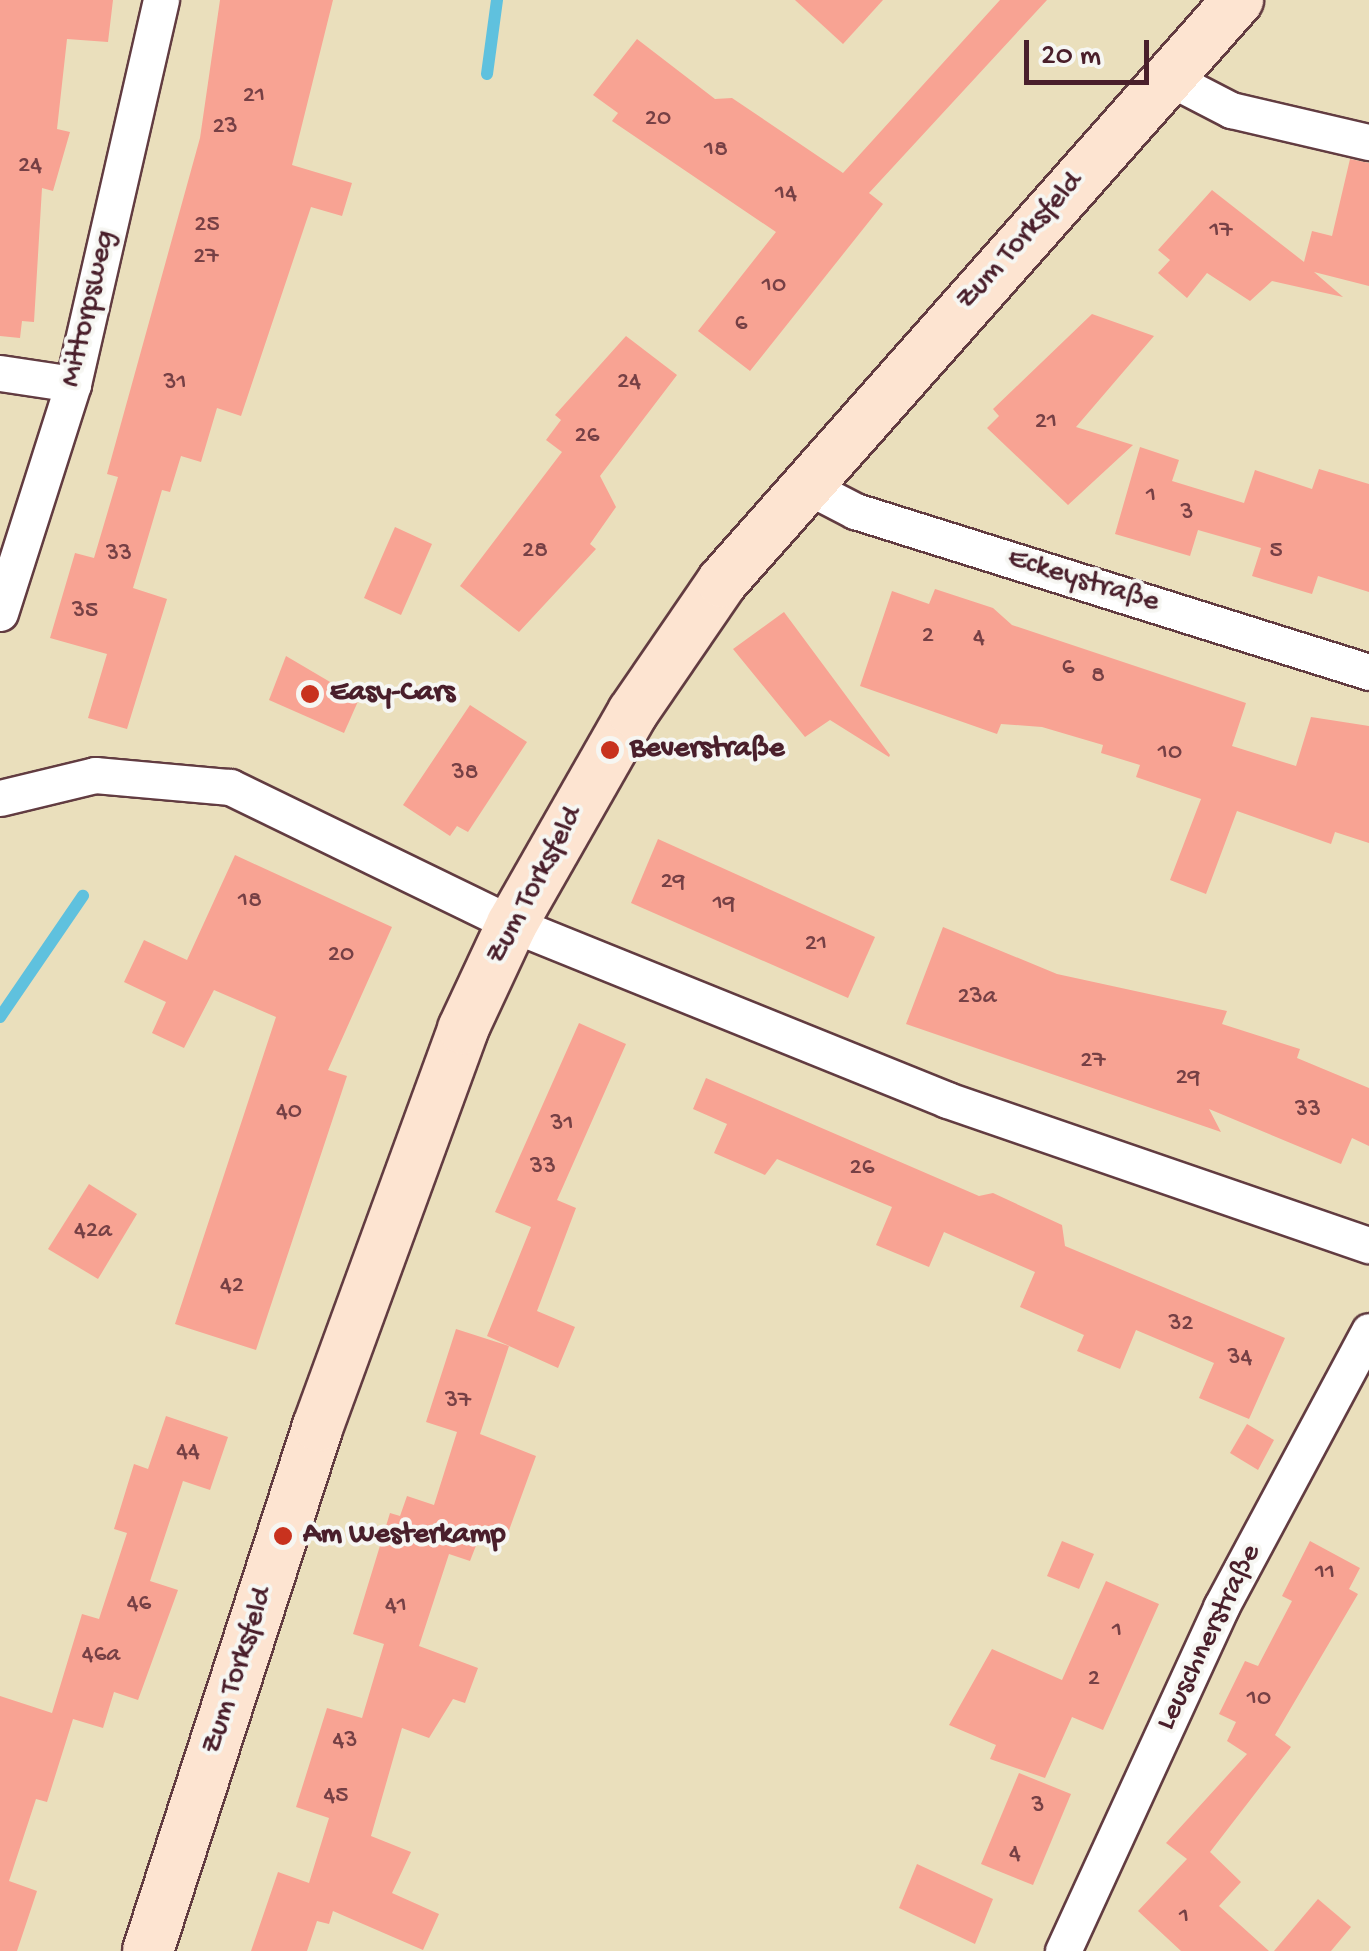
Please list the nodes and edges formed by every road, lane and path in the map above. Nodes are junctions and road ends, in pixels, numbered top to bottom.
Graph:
1 (161, 0) edge
2 (1238, 0) edge
3 (1170, 80) junction
4 (1369, 142) edge
5 (0, 373) edge
6 (73, 384) junction
7 (801, 483) junction
8 (0, 613) edge
9 (1369, 672) edge
10 (0, 798) edge
11 (512, 924) junction
12 (1369, 1245) edge
13 (1369, 1331) edge
14 (1071, 1947) edge
15 (148, 1951) edge

1 - 6 street, Mittorpsweg
2 - 3 main road, Zum Torksfeld
3 - 4 street
3 - 7 main road, Zum Torksfeld
5 - 6 street
6 - 8 street, Mittorpsweg
7 - 9 street, Eckeystraße
7 - 11 main road, Zum Torksfeld
10 - 11 street
11 - 12 street
11 - 15 main road, Zum Torksfeld
13 - 14 street, Leuschnerstraße

